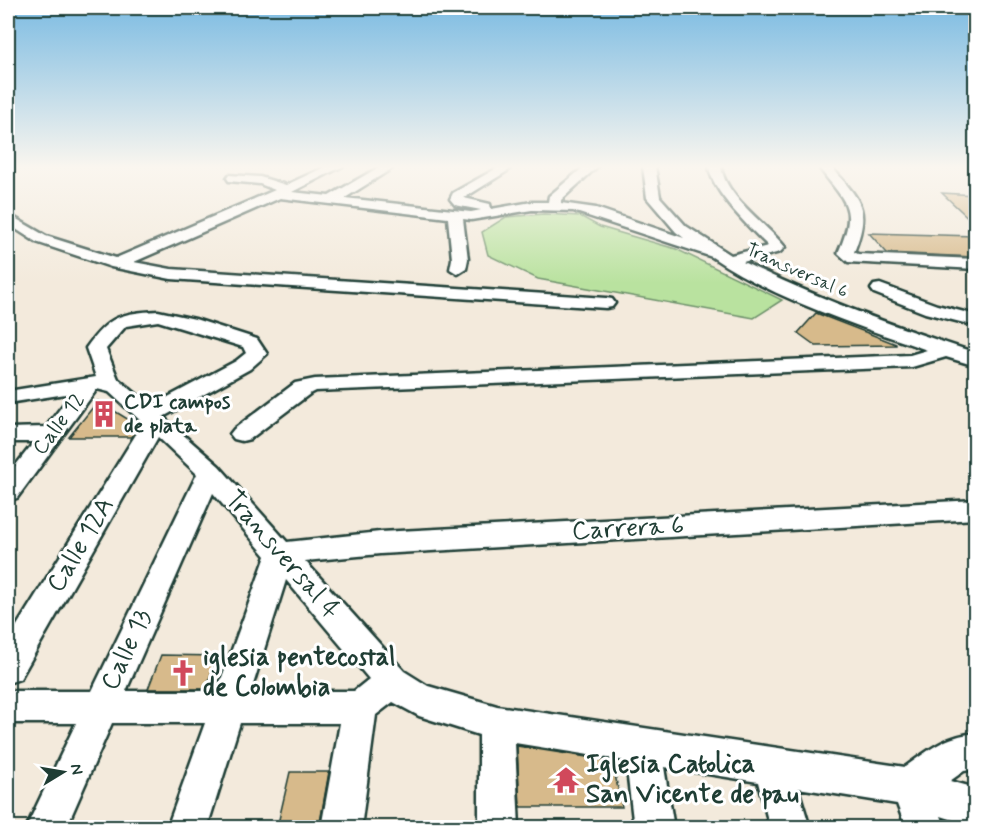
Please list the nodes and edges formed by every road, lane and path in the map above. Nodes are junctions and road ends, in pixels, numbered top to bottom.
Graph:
1 (252, 205) edge
2 (375, 205) edge
3 (475, 205) edge
4 (659, 205) edge
5 (738, 205) edge
6 (855, 205) edge
7 (555, 206) joint
8 (504, 211) junction
9 (663, 211) junction
10 (455, 214) junction
11 (602, 215) junction
12 (8, 218) edge
13 (720, 257) junction
14 (117, 264) junction
15 (975, 264) edge
16 (458, 269) dead end
17 (880, 289) dead end
18 (606, 303) dead end
19 (975, 321) edge
20 (947, 350) junction
21 (975, 360) edge
22 (99, 385) junction
23 (8, 397) edge
24 (152, 419) junction
25 (51, 434) junction
26 (242, 434) dead end
27 (8, 435) edge
28 (210, 472) junction
29 (8, 492) edge
30 (975, 509) edge
31 (281, 553) junction
32 (8, 668) edge
33 (392, 682) junction
34 (8, 707) edge
35 (100, 707) junction
36 (227, 707) junction
37 (360, 707) junction
38 (497, 723) junction
39 (642, 745) junction
40 (975, 752) edge
41 (772, 765) junction
42 (909, 787) junction
43 (975, 808) edge
44 (46, 828) edge
45 (187, 828) edge
46 (341, 828) edge
47 (499, 828) edge
48 (654, 828) edge
49 (790, 828) edge
50 (926, 828) edge

1 - 14 street
2 - 10 street
3 - 8 street
4 - 9 street, Transversal 6
5 - 13 street
6 - 15 street
7 - 8 street
7 - 11 street
8 - 10 street
9 - 11 street
9 - 13 street, Transversal 6
10 - 16 street
11 - 13 street
12 - 14 street
13 - 20 street, Transversal 6
14 - 18 street
17 - 19 street
20 - 21 street, Transversal 6
20 - 26 street
22 - 23 street
22 - 24 street, Transversal 4
22 - 24 street
22 - 25 street, Calle 12
24 - 28 street, Transversal 4
24 - 32 street, Calle 12A
25 - 27 street
25 - 29 street, Calle 12
28 - 31 street, Transversal 4
28 - 35 street, Calle 13
30 - 31 street, Carrera 6
31 - 33 street, Transversal 4
31 - 36 street
33 - 37 street
33 - 38 street, Transversal 4
34 - 35 street
35 - 36 street
35 - 44 street, Calle 13
36 - 37 street
36 - 45 street
37 - 46 street
38 - 39 street, Transversal 4
38 - 47 street
39 - 41 street, Transversal 4
39 - 48 street
40 - 42 street
41 - 42 street, Transversal 4
41 - 49 street
42 - 43 street, Transversal 4
42 - 50 street

